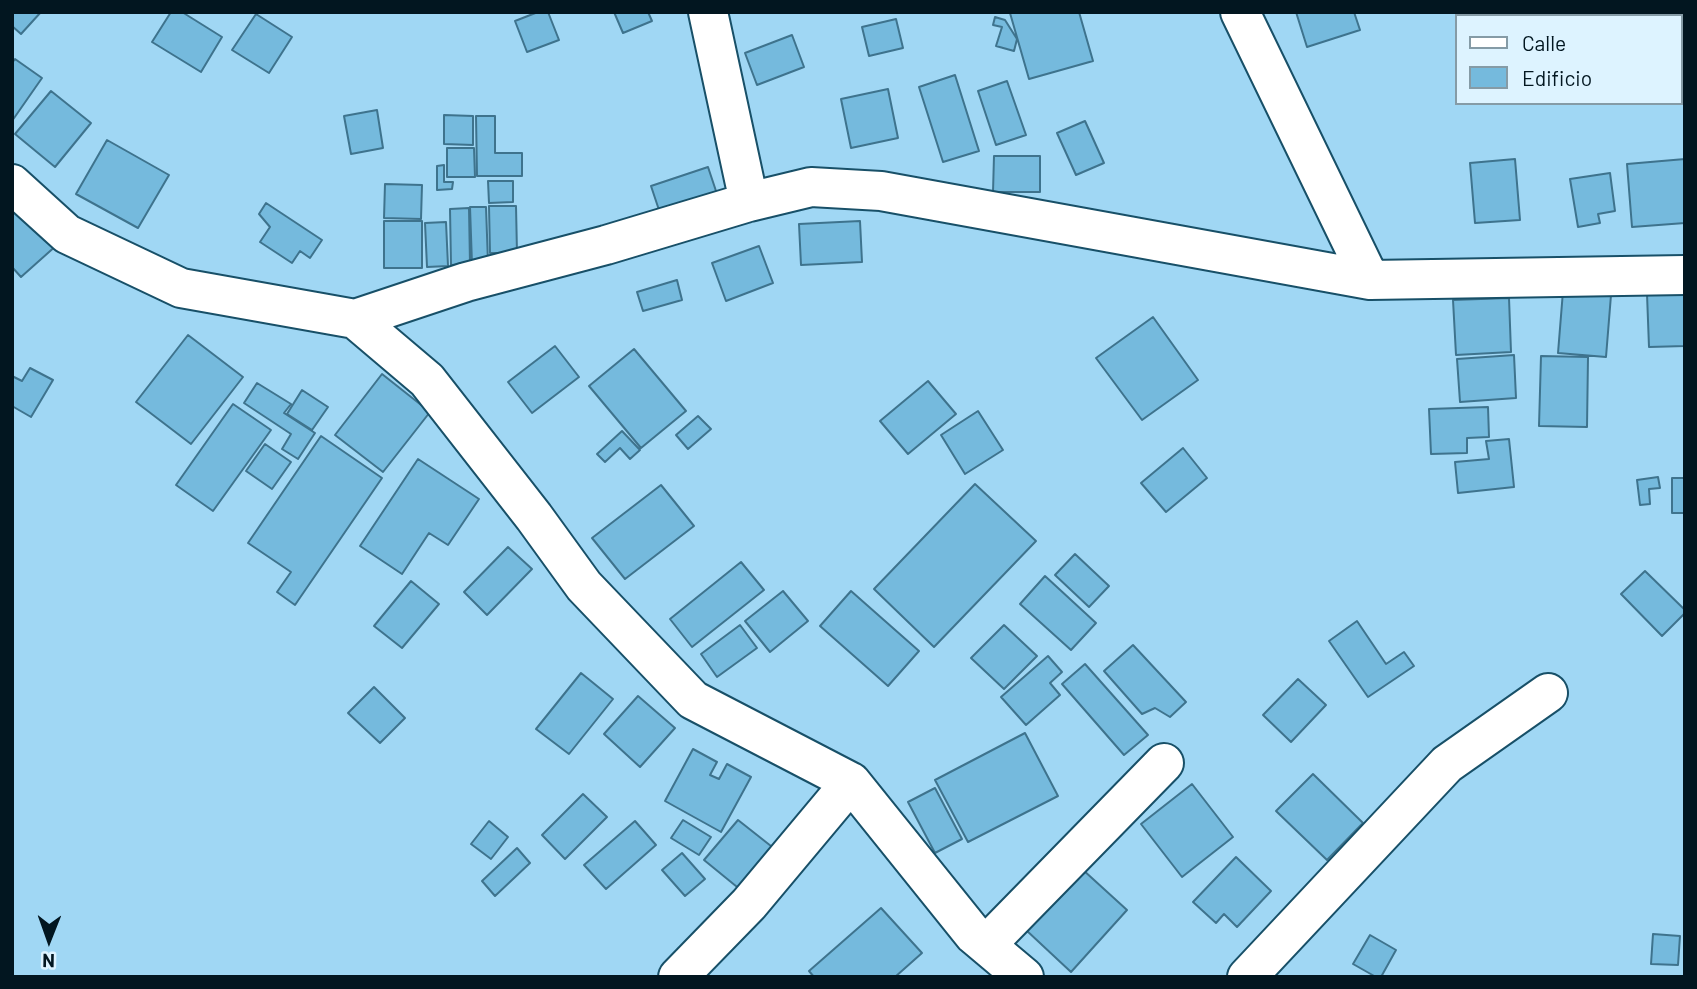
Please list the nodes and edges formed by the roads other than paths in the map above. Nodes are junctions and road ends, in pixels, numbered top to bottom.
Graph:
1 (708, 12) edge
2 (1240, 12) edge
3 (12, 184) edge
4 (749, 202) junction
5 (1685, 275) edge
6 (1370, 279) junction
7 (355, 319) junction
8 (1548, 693) dead end
9 (1164, 763) dead end
10 (851, 782) junction
11 (986, 945) junction
12 (678, 977) edge
13 (1024, 977) edge
14 (1247, 977) edge

1 - 4 street
2 - 6 street
3 - 7 street
4 - 6 street
4 - 7 street
5 - 6 street
7 - 10 street
8 - 14 street
9 - 11 street
10 - 11 street
10 - 12 street
11 - 13 street

